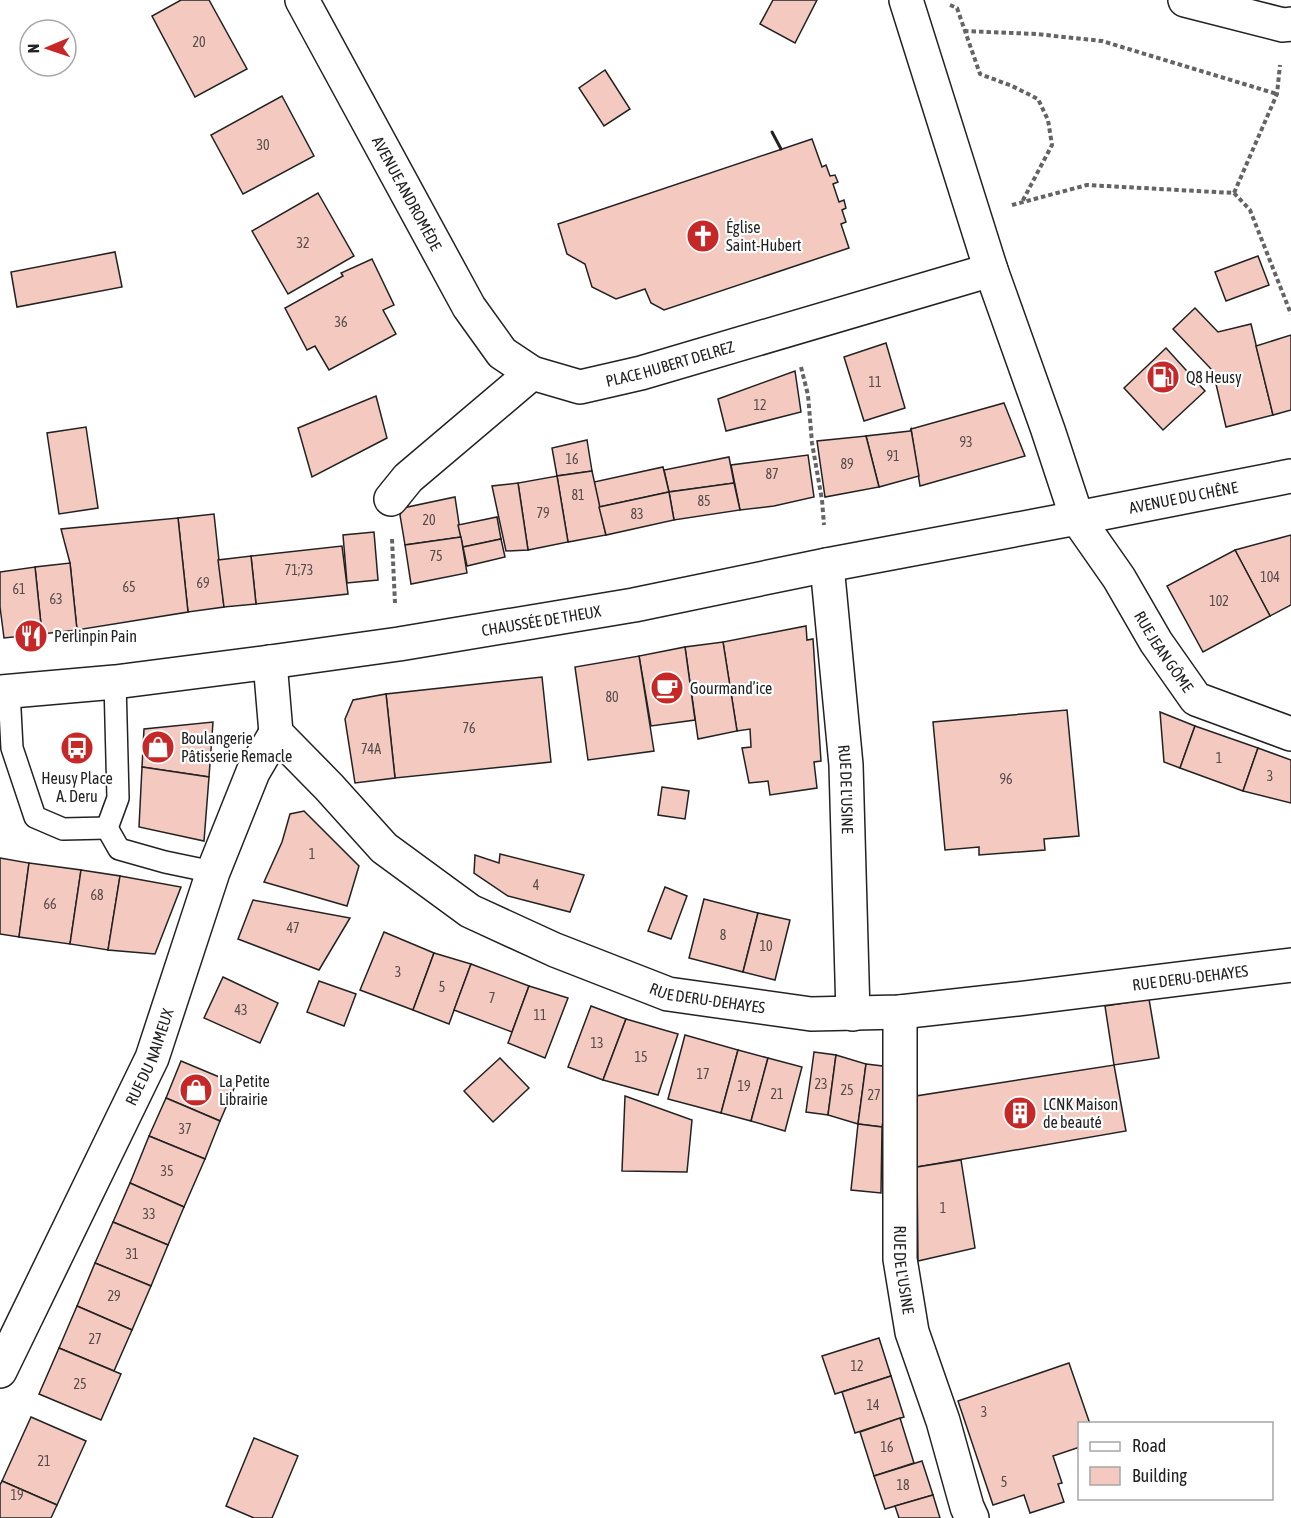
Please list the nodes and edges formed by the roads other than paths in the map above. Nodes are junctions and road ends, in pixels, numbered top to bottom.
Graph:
1 (302, 0) edge
2 (906, 0) edge
3 (1185, 0) edge
4 (1287, 24) edge
5 (990, 270) junction
6 (532, 373) junction
7 (1291, 476) edge
8 (391, 499) road end
9 (1077, 518) junction
10 (827, 565) junction
11 (270, 662) junction
12 (115, 682) junction
13 (5, 691) edge
14 (276, 733) junction
15 (1291, 734) edge
16 (107, 828) junction
17 (213, 872) junction
18 (1291, 965) edge
19 (900, 1012) junction
20 (853, 1014) junction
21 (0, 1371) edge
22 (972, 1518) edge

1 - 6 street, AVENUE ANDROMÈDE
2 - 5 street
3 - 4 street
5 - 6 street, PLACE HUBERT DELREZ
5 - 9 street
6 - 8 street
7 - 9 street, AVENUE DU CHÊNE
9 - 10 street, CHAUSSÉE DE THEUX
9 - 15 street, RUE JEAN GÔME
10 - 11 street, CHAUSSÉE DE THEUX
10 - 20 street, RUE DE L'USINE
11 - 12 street, CHAUSSÉE DE THEUX
11 - 14 street
12 - 13 street, CHAUSSÉE DE THEUX
12 - 16 lane
13 - 16 lane
14 - 17 street, RUE DU NAIMEUX
14 - 20 street, RUE DERU-DEHAYES
16 - 17 lane
17 - 21 street, RUE DU NAIMEUX
18 - 19 street, RUE DERU-DEHAYES
19 - 20 street, RUE DERU-DEHAYES
19 - 22 street, RUE DE L'USINE

